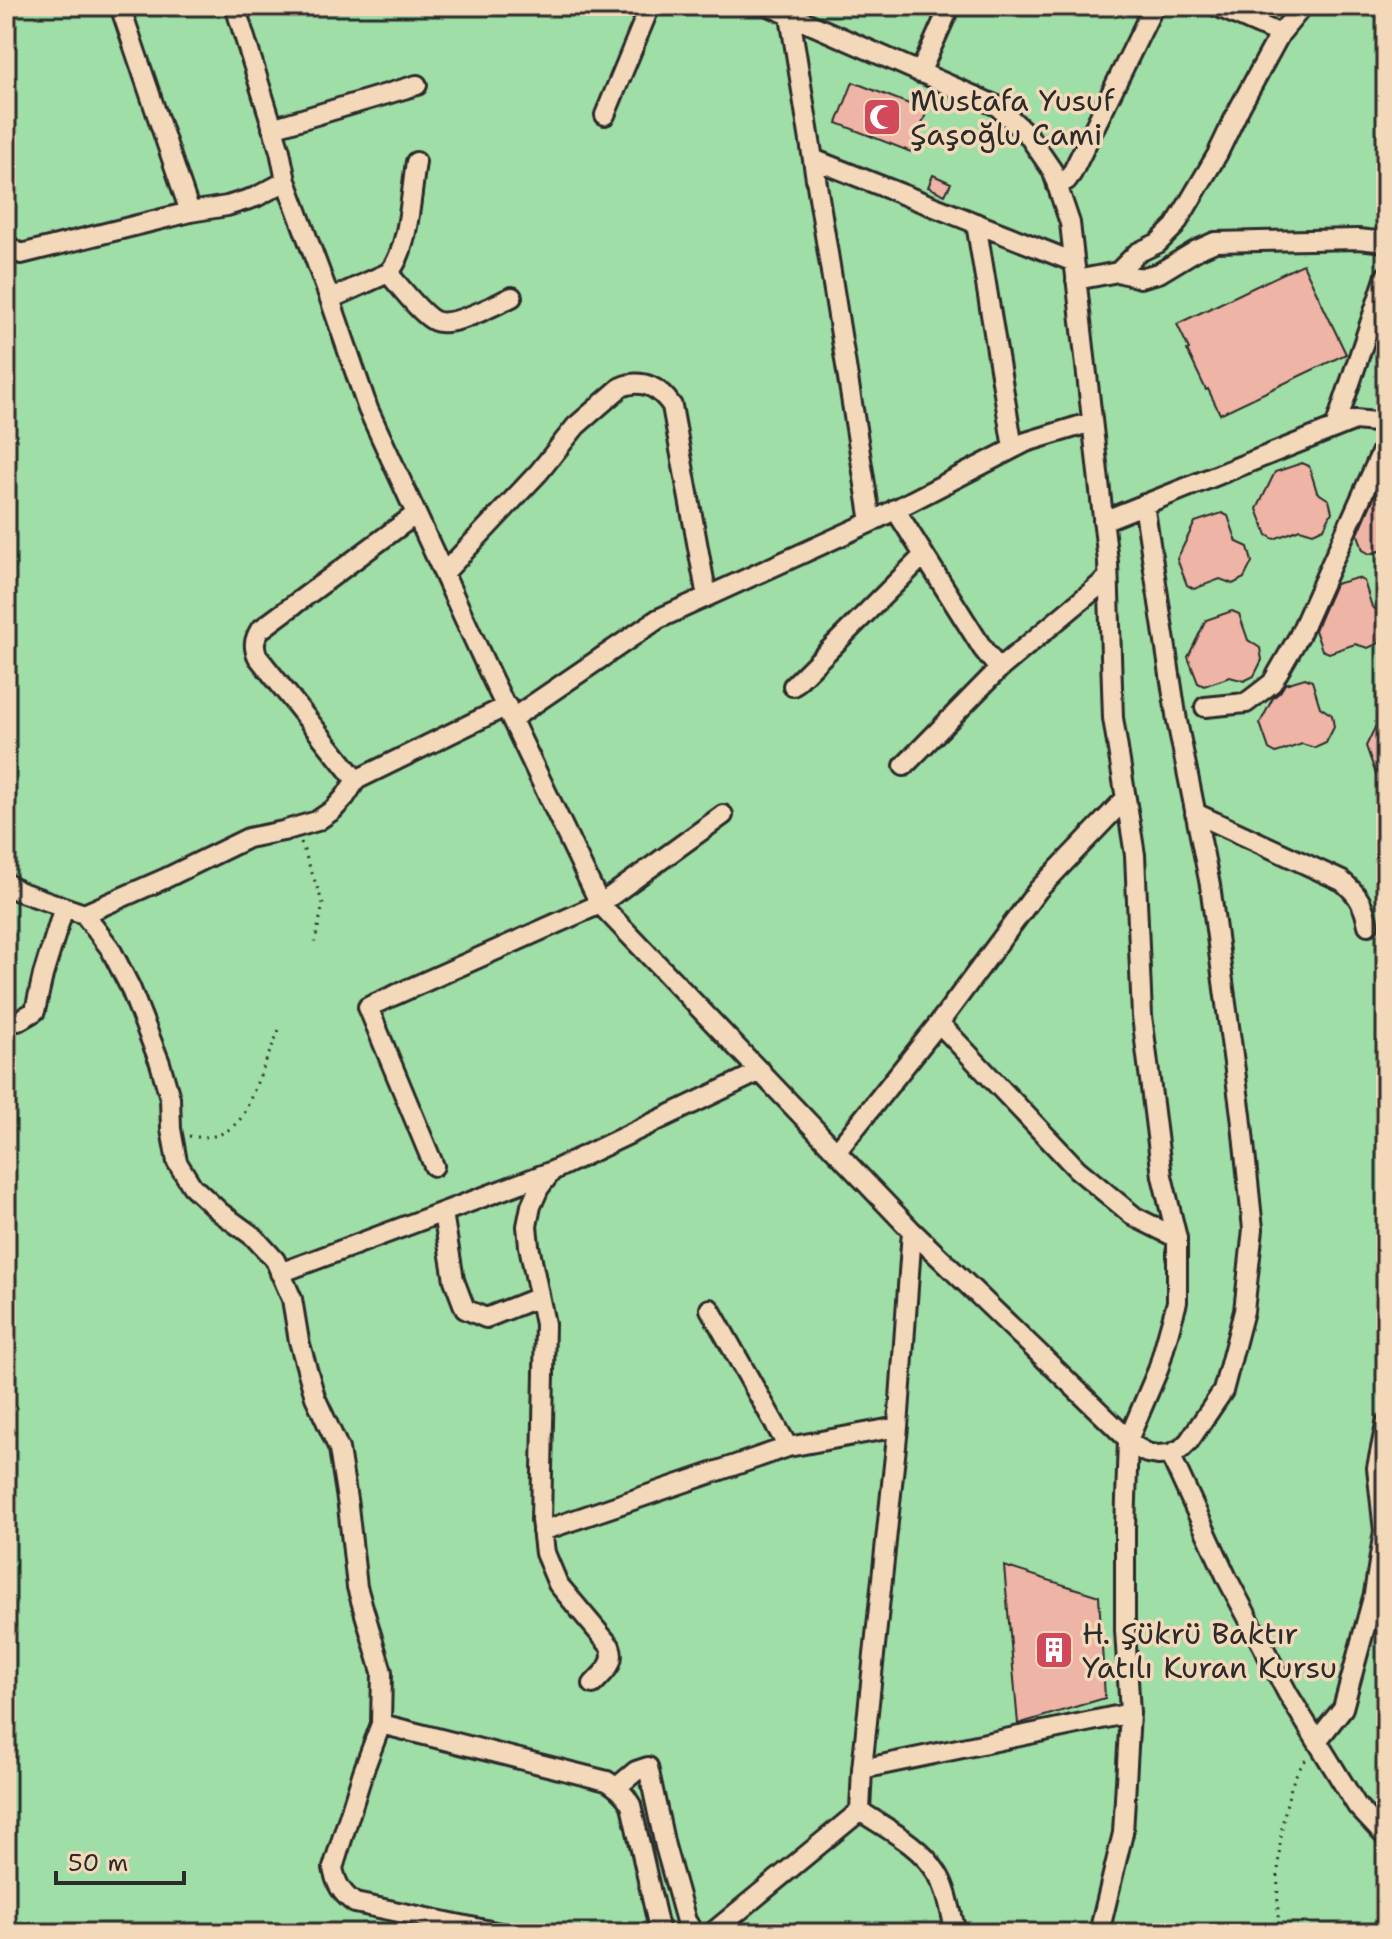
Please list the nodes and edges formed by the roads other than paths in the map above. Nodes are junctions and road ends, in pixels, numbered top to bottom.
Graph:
1 (120, 6) edge
2 (235, 6) edge
3 (650, 6) edge
4 (769, 6) edge
5 (950, 6) edge
6 (1154, 6) edge
7 (1216, 6) edge
8 (1303, 6) edge
9 (790, 16) junction
10 (1280, 34) junction
11 (920, 73) junction
12 (417, 85) dead end
13 (605, 115) dead end
14 (272, 128) junction
15 (813, 159) junction
16 (416, 162) dead end
17 (286, 181) junction
18 (1057, 186) junction
19 (190, 212) junction
20 (976, 223) junction
21 (1386, 242) edge
22 (6, 243) edge
23 (1075, 271) junction
24 (1118, 272) junction
25 (388, 273) junction
26 (1386, 276) edge
27 (512, 297) dead end
28 (330, 299) junction
29 (1092, 422) junction
30 (1386, 423) edge
31 (1335, 428) junction
32 (1386, 442) edge
33 (1013, 448) junction
34 (1144, 504) junction
35 (895, 509) junction
36 (416, 514) junction
37 (1103, 521) junction
38 (871, 522) junction
39 (924, 555) junction
40 (444, 573) junction
41 (1108, 578) junction
42 (707, 597) junction
43 (999, 669) junction
44 (793, 686) dead end
45 (1205, 707) dead end
46 (510, 712) junction
47 (904, 766) dead end
48 (356, 780) junction
49 (1126, 798) junction
50 (1195, 813) junction
51 (723, 815) dead end
52 (6, 883) edge
53 (600, 904) junction
54 (64, 907) junction
55 (84, 914) junction
56 (1368, 925) dead end
57 (6, 1019) edge
58 (939, 1023) junction
59 (761, 1071) junction
60 (837, 1151) junction
61 (434, 1166) dead end
62 (552, 1171) junction
63 (443, 1213) junction
64 (912, 1231) junction
65 (1177, 1238) junction
66 (280, 1273) junction
67 (539, 1297) junction
68 (710, 1309) dead end
69 (1386, 1424) edge
70 (898, 1427) junction
71 (1128, 1440) junction
72 (788, 1447) junction
73 (1170, 1454) junction
74 (542, 1531) junction
75 (593, 1684) dead end
76 (1130, 1713) junction
77 (381, 1724) junction
78 (1317, 1741) junction
79 (862, 1769) junction
80 (617, 1787) junction
81 (860, 1811) junction
82 (1386, 1837) edge
83 (500, 1933) edge
84 (660, 1933) edge
85 (694, 1933) edge
86 (712, 1933) edge
87 (956, 1933) edge
88 (1099, 1933) edge

1 - 19 street
2 - 14 street
3 - 13 street
4 - 9 street
5 - 11 street
6 - 18 street
7 - 10 street
8 - 10 street
9 - 11 street
9 - 15 street
10 - 24 street
11 - 18 street
12 - 14 street
14 - 17 street
15 - 20 street
15 - 38 street
16 - 25 street
17 - 19 street
17 - 28 street
18 - 23 street
19 - 22 street
20 - 23 street
20 - 33 street
21 - 24 street
23 - 24 street
23 - 29 street
25 - 27 street
25 - 28 street
26 - 31 street
28 - 36 street
29 - 33 street
29 - 37 street
30 - 31 street
31 - 34 street
32 - 45 street
33 - 35 street
34 - 37 street
34 - 50 street
35 - 38 street
35 - 39 street
36 - 40 street
36 - 48 street
37 - 41 street
38 - 42 street
39 - 43 street
39 - 44 street
40 - 42 street
40 - 46 street
41 - 43 street
41 - 49 street
42 - 46 street
43 - 47 street
46 - 48 street
46 - 53 street
48 - 55 street
49 - 58 street
49 - 65 street
50 - 56 street
50 - 73 street
51 - 53 street
52 - 54 street
53 - 59 street
53 - 61 street
54 - 55 street
54 - 57 street
55 - 66 street
58 - 60 street
58 - 65 street
59 - 60 street
59 - 62 street
60 - 64 street
62 - 63 street
62 - 67 street
63 - 66 street
63 - 67 street
64 - 70 street
64 - 71 street
65 - 71 street
66 - 77 street
67 - 74 street
68 - 72 street
69 - 78 street
70 - 72 street
70 - 79 street
71 - 73 street
71 - 76 street
72 - 74 street
73 - 78 street
74 - 75 street
76 - 79 street
76 - 88 street
77 - 80 street
77 - 83 street
78 - 82 street
79 - 81 street
80 - 84 street
80 - 85 street
81 - 86 street
81 - 87 street

